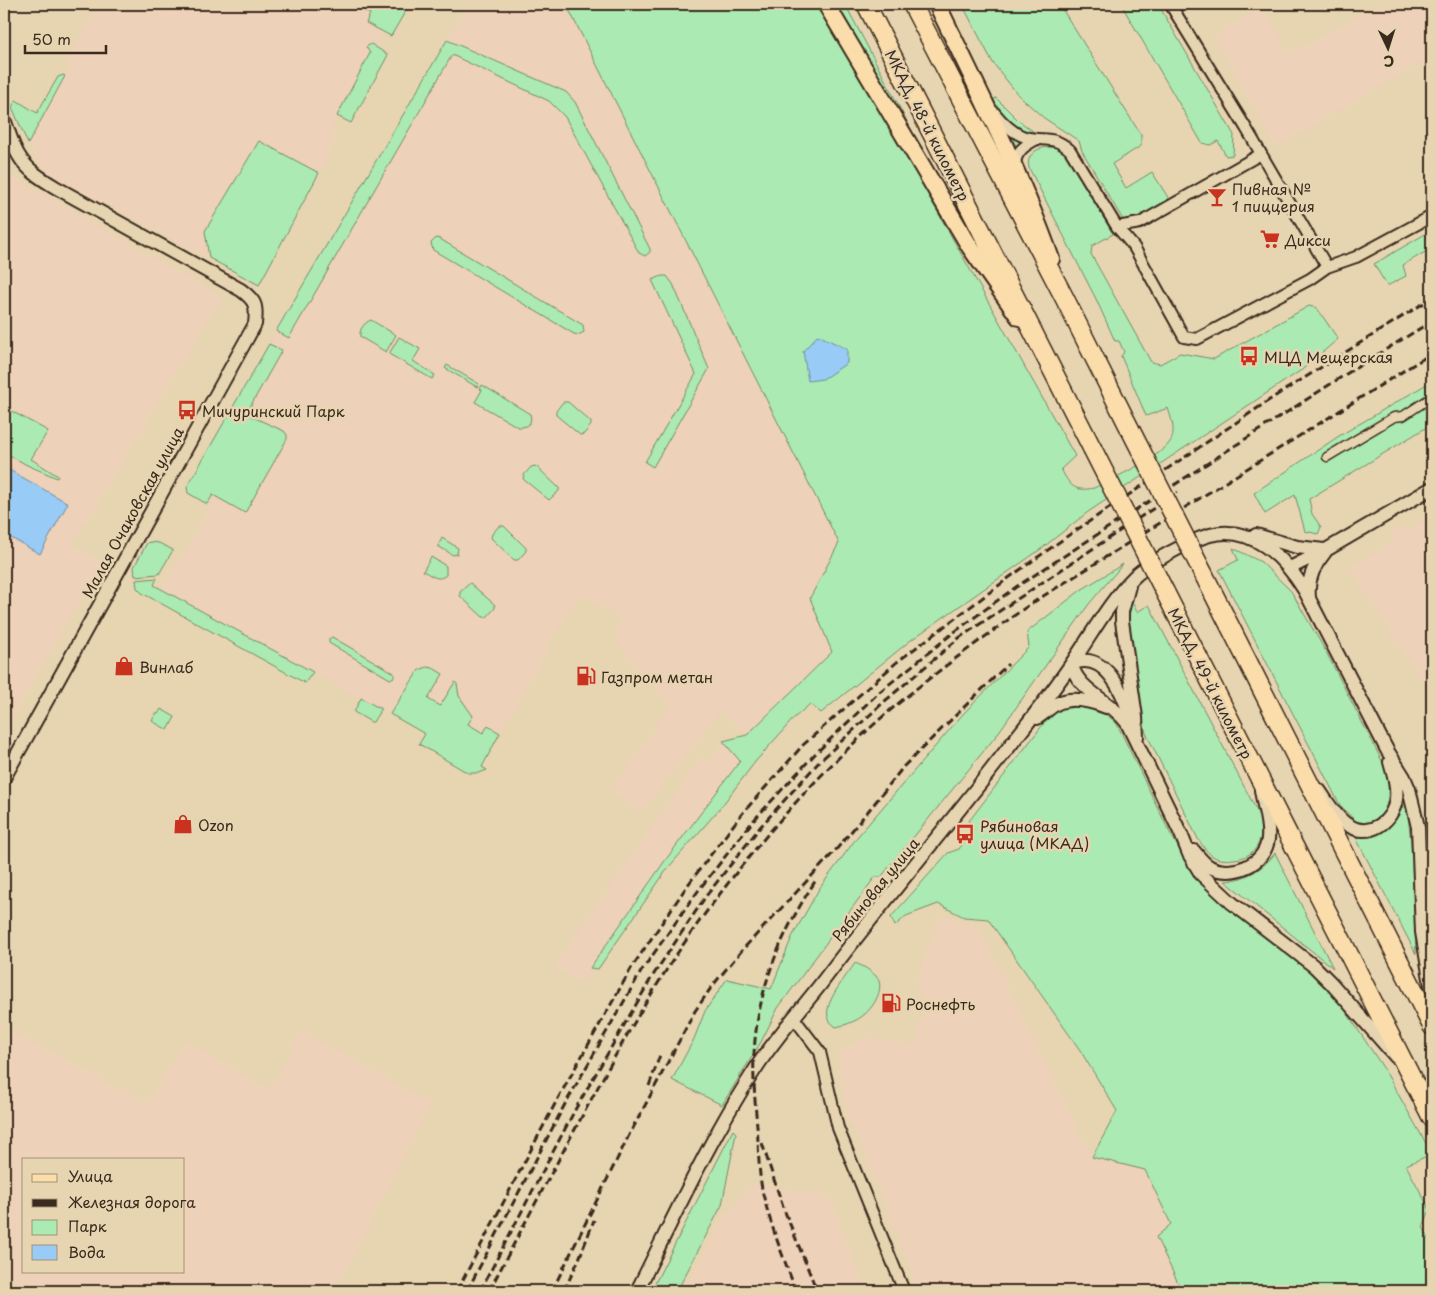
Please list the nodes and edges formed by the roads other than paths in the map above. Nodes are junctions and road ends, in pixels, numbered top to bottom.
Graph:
1 (826, 4) edge
2 (866, 4) edge
3 (912, 4) edge
4 (936, 4) edge
5 (1170, 4) edge
6 (980, 94) junction
7 (4, 120) edge
8 (1037, 139) junction
9 (1261, 154) junction
10 (1015, 172) junction
11 (1432, 216) edge
12 (1117, 227) junction
13 (990, 247) joint
14 (1327, 267) junction
15 (1065, 299) junction
16 (1041, 348) junction
17 (1432, 396) edge
18 (1327, 457) dead end
19 (1432, 488) edge
20 (1240, 534) junction
21 (1326, 550) junction
22 (1290, 568) junction
23 (1130, 582) junction
24 (1309, 600) junction
25 (1072, 664) junction
26 (1118, 713) junction
27 (1025, 727) junction
28 (1137, 737) junction
29 (1387, 750) junction
30 (1142, 752) junction
31 (1298, 763) junction
32 (1258, 777) junction
33 (4, 778) edge
34 (1181, 834) junction
35 (1432, 991) edge
36 (794, 1018) junction
37 (1432, 1026) edge
38 (1408, 1070) junction
39 (1432, 1118) edge
40 (637, 1291) edge
41 (904, 1291) edge

1 - 16 main road
2 - 13 highway, МКАД, 48-й километр
3 - 15 highway
4 - 6 main road
5 - 9 street
6 - 8 street
6 - 10 main road
7 - 33 street, Малая Очаковская улица
8 - 10 street
8 - 12 street
9 - 12 street
9 - 14 street
10 - 15 main road
11 - 14 street
12 - 14 street
13 - 16 highway, МКАД, 49-й километр
15 - 31 highway, bridge
16 - 32 highway, МКАД, 49-й километр, bridge
17 - 18 street
19 - 21 street
20 - 21 street, Рябиновая улица
20 - 22 street
20 - 23 street, Рябиновая улица
21 - 22 street
21 - 24 street
22 - 24 street
23 - 25 street, Рябиновая улица
23 - 28 street
24 - 29 street
25 - 26 street
25 - 27 street, Рябиновая улица
25 - 28 street
26 - 27 street
26 - 30 street
27 - 36 street, Рябиновая улица
28 - 30 street
29 - 31 street
29 - 35 street
30 - 34 street
31 - 37 highway
32 - 34 street
32 - 38 highway, МКАД, 49-й километр
34 - 38 street
36 - 40 street, Рябиновая улица
36 - 41 street
38 - 39 highway, МКАД, 49-й километр

